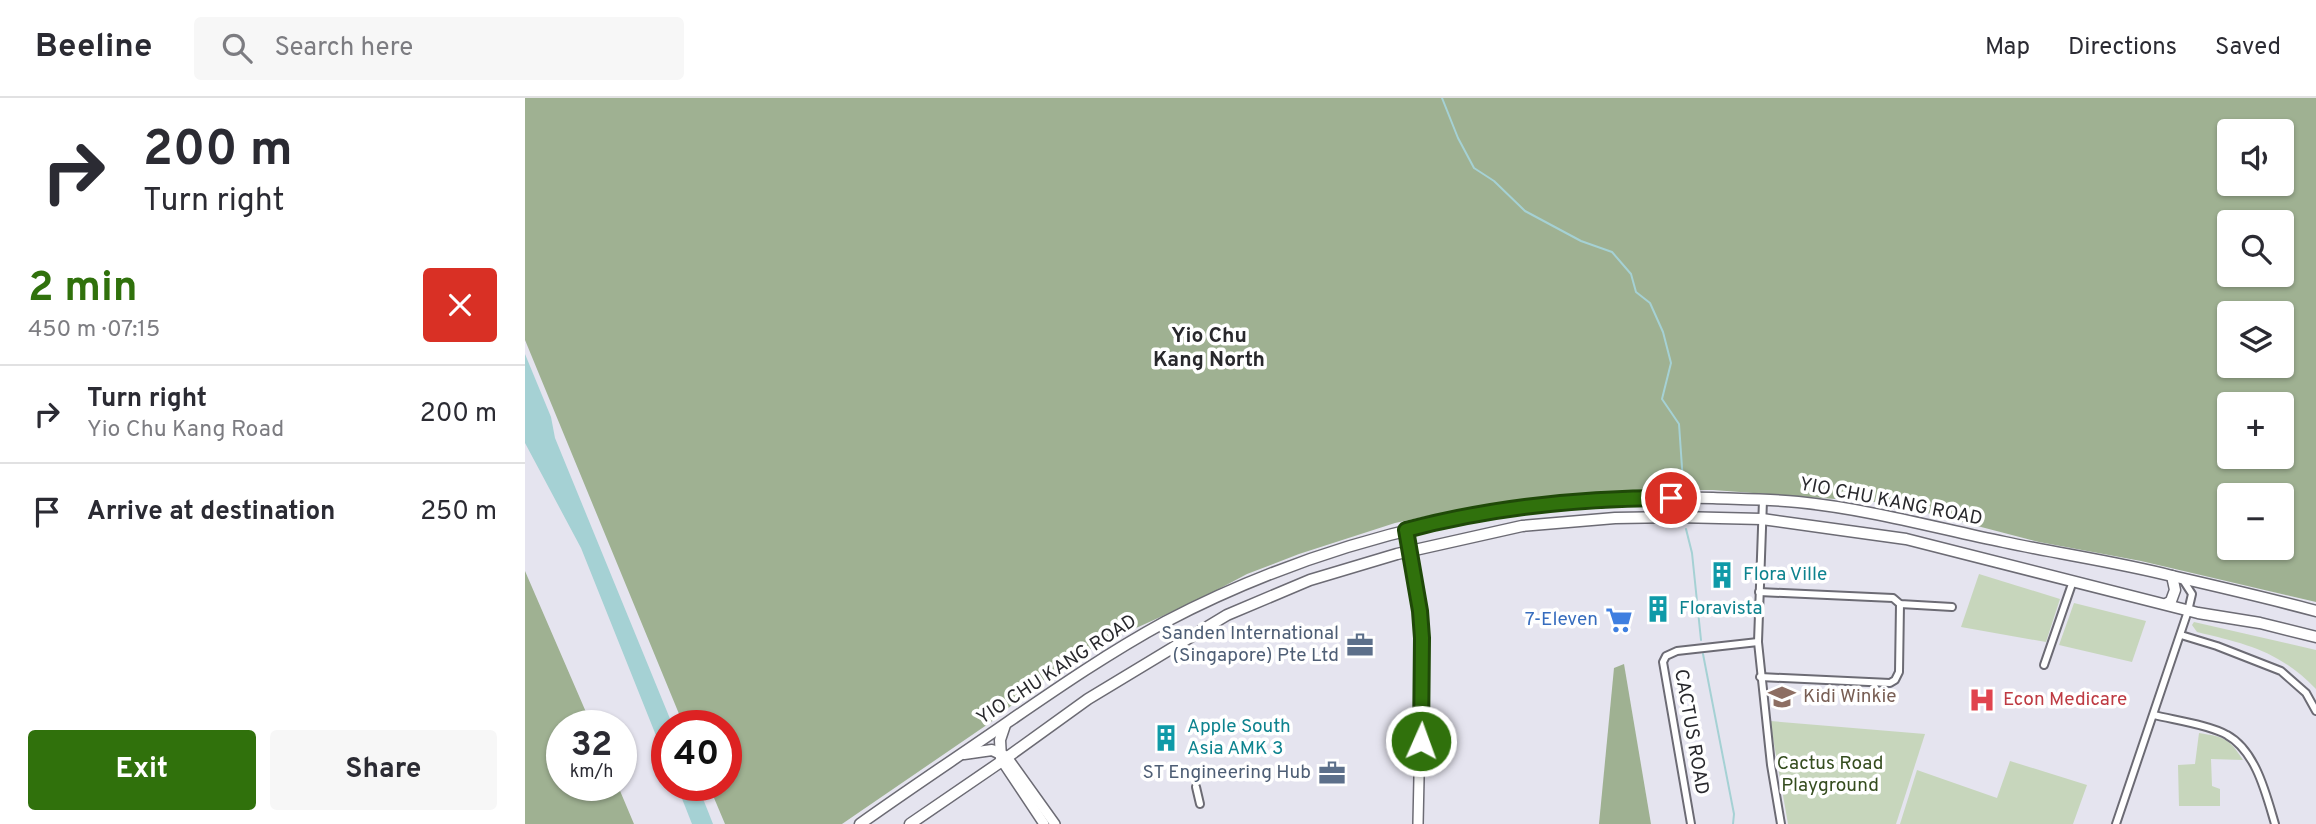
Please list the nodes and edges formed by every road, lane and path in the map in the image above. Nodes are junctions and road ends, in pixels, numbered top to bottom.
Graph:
1 (1763, 500) junction
2 (1762, 519) junction
3 (1406, 530) junction
4 (2009, 543) junction
5 (1410, 550) junction
6 (2010, 565) junction
7 (2177, 577) junction
8 (2073, 581) junction
9 (1759, 592) junction
10 (1900, 604) junction
11 (2166, 604) junction
12 (1952, 607) dead end
13 (2188, 611) junction
14 (2316, 611) edge
15 (2181, 635) junction
16 (2316, 637) edge
17 (1758, 642) junction
18 (2045, 665) dead end
19 (1760, 677) junction
20 (2316, 711) edge
21 (2154, 715) junction
22 (1005, 724) junction
23 (960, 754) junction
24 (1003, 757) junction
25 (1196, 787) dead end
26 (1200, 804) dead end
27 (860, 824) edge
28 (910, 824) edge
29 (1044, 824) edge
30 (1055, 824) edge
31 (1418, 824) edge
32 (1691, 824) edge
33 (1781, 824) edge
34 (2116, 824) edge
35 (2274, 824) edge

1 - 2 street
1 - 3 main road, YIO CHU KANG ROAD
1 - 4 main road, YIO CHU KANG ROAD
2 - 5 main road, YIO CHU KANG ROAD
2 - 6 main road, YIO CHU KANG ROAD
2 - 9 street
3 - 5 street
3 - 22 main road, YIO CHU KANG ROAD
4 - 6 main road
4 - 7 main road, YIO CHU KANG ROAD
5 - 24 main road, YIO CHU KANG ROAD
5 - 31 street
6 - 8 main road, YIO CHU KANG ROAD
7 - 11 main road
7 - 13 street
7 - 14 main road, YIO CHU KANG ROAD
8 - 11 main road, YIO CHU KANG ROAD
8 - 18 street
9 - 10 street
9 - 17 street
10 - 12 street
10 - 19 street
11 - 13 main road, YIO CHU KANG ROAD
13 - 15 street
13 - 16 main road, YIO CHU KANG ROAD
15 - 20 street
15 - 21 street
17 - 19 street
17 - 32 street, CACTUS ROAD
19 - 33 street
21 - 34 street
21 - 35 street
22 - 23 main road, YIO CHU KANG ROAD
22 - 24 main road
23 - 24 main road
23 - 27 main road, YIO CHU KANG ROAD
24 - 28 main road, YIO CHU KANG ROAD
24 - 29 street
24 - 30 street
25 - 26 street

